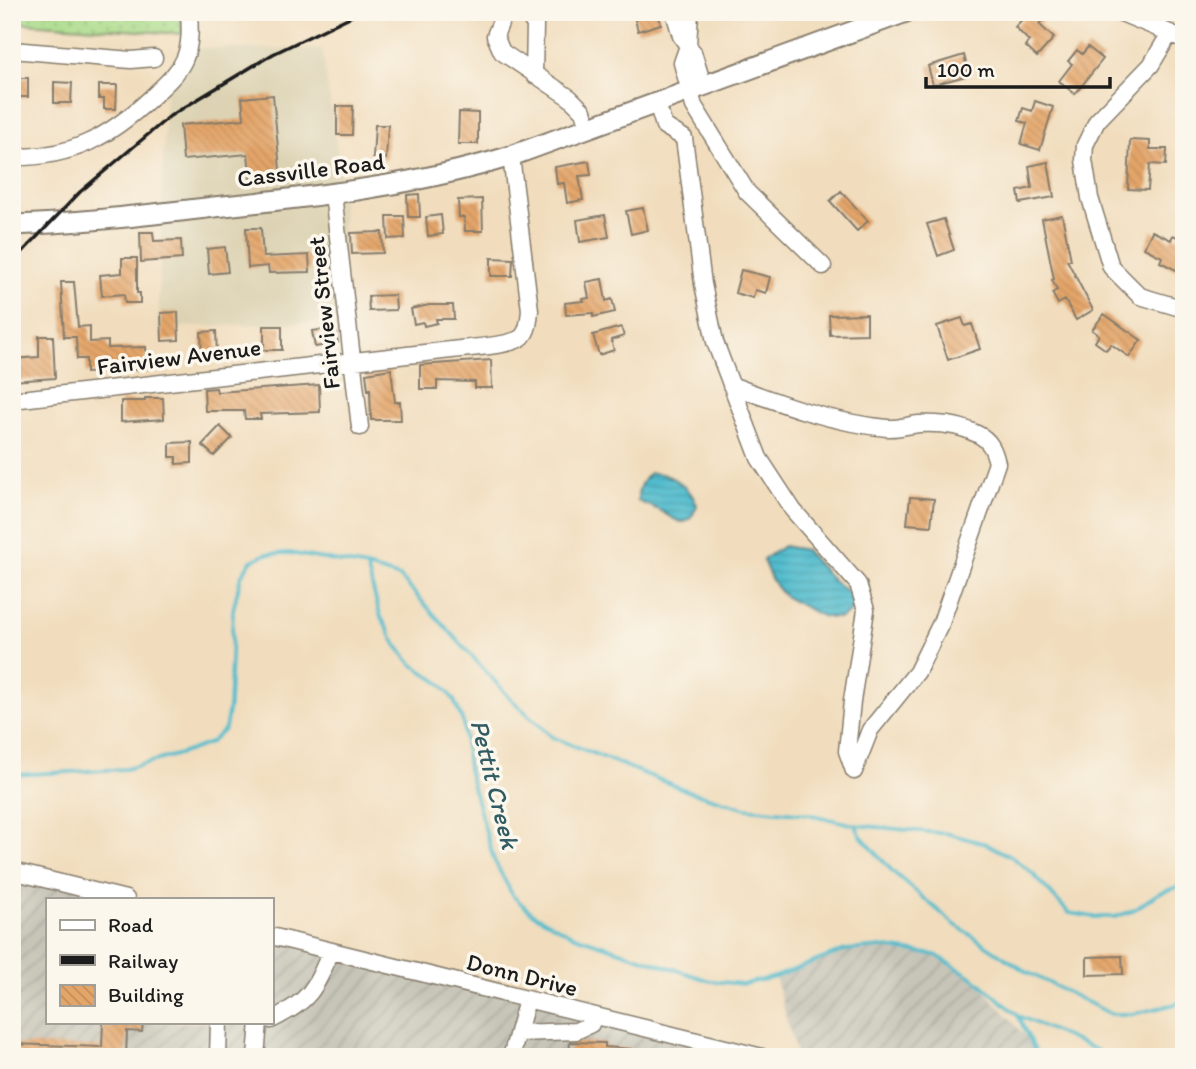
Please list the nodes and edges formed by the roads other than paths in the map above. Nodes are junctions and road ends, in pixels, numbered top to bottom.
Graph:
1 (190, 12) edge
2 (515, 12) edge
3 (674, 12) edge
4 (690, 12) edge
5 (906, 12) edge
6 (1119, 12) edge
7 (1177, 36) edge
8 (688, 46) junction
9 (12, 50) edge
10 (155, 58) dead end
11 (534, 75) junction
12 (696, 88) junction
13 (657, 103) junction
14 (588, 127) junction
15 (510, 156) junction
16 (12, 158) edge
17 (333, 194) junction
18 (85, 221) junction
19 (12, 225) edge
20 (12, 234) edge
21 (823, 266) dead end
22 (1184, 309) edge
23 (352, 360) junction
24 (731, 385) junction
25 (12, 400) edge
26 (360, 427) dead end
27 (12, 871) edge
28 (122, 898) edge
29 (273, 936) edge
30 (331, 951) junction
31 (527, 1000) junction
32 (593, 1016) junction
33 (273, 1019) edge
34 (219, 1024) edge
35 (258, 1024) edge
36 (518, 1032) junction
37 (759, 1056) edge
38 (218, 1057) edge
39 (256, 1057) edge
40 (511, 1057) edge

1 - 16 street
2 - 11 street
2 - 11 street
3 - 8 street
4 - 8 street
5 - 12 main road, Cassville Road
6 - 7 street
7 - 22 street
8 - 12 street
9 - 10 street
11 - 14 street
12 - 13 main road, Cassville Road
12 - 21 street
13 - 14 main road, Cassville Road
13 - 24 street
14 - 15 main road, Cassville Road
15 - 17 main road, Cassville Road
15 - 23 street, Fairview Avenue
17 - 18 main road, Cassville Road
17 - 23 street, Fairview Street
18 - 19 main road, Cassville Road
18 - 20 main road, Cassville Road
23 - 25 street, Fairview Avenue
23 - 26 street, Fairview Street
24 - 24 street
27 - 28 street
29 - 30 street, Donn Drive
30 - 31 street, Donn Drive
30 - 33 street
31 - 32 street, Donn Drive
31 - 36 street
32 - 36 street
32 - 37 street, Donn Drive
34 - 38 street
35 - 39 street
36 - 40 street

